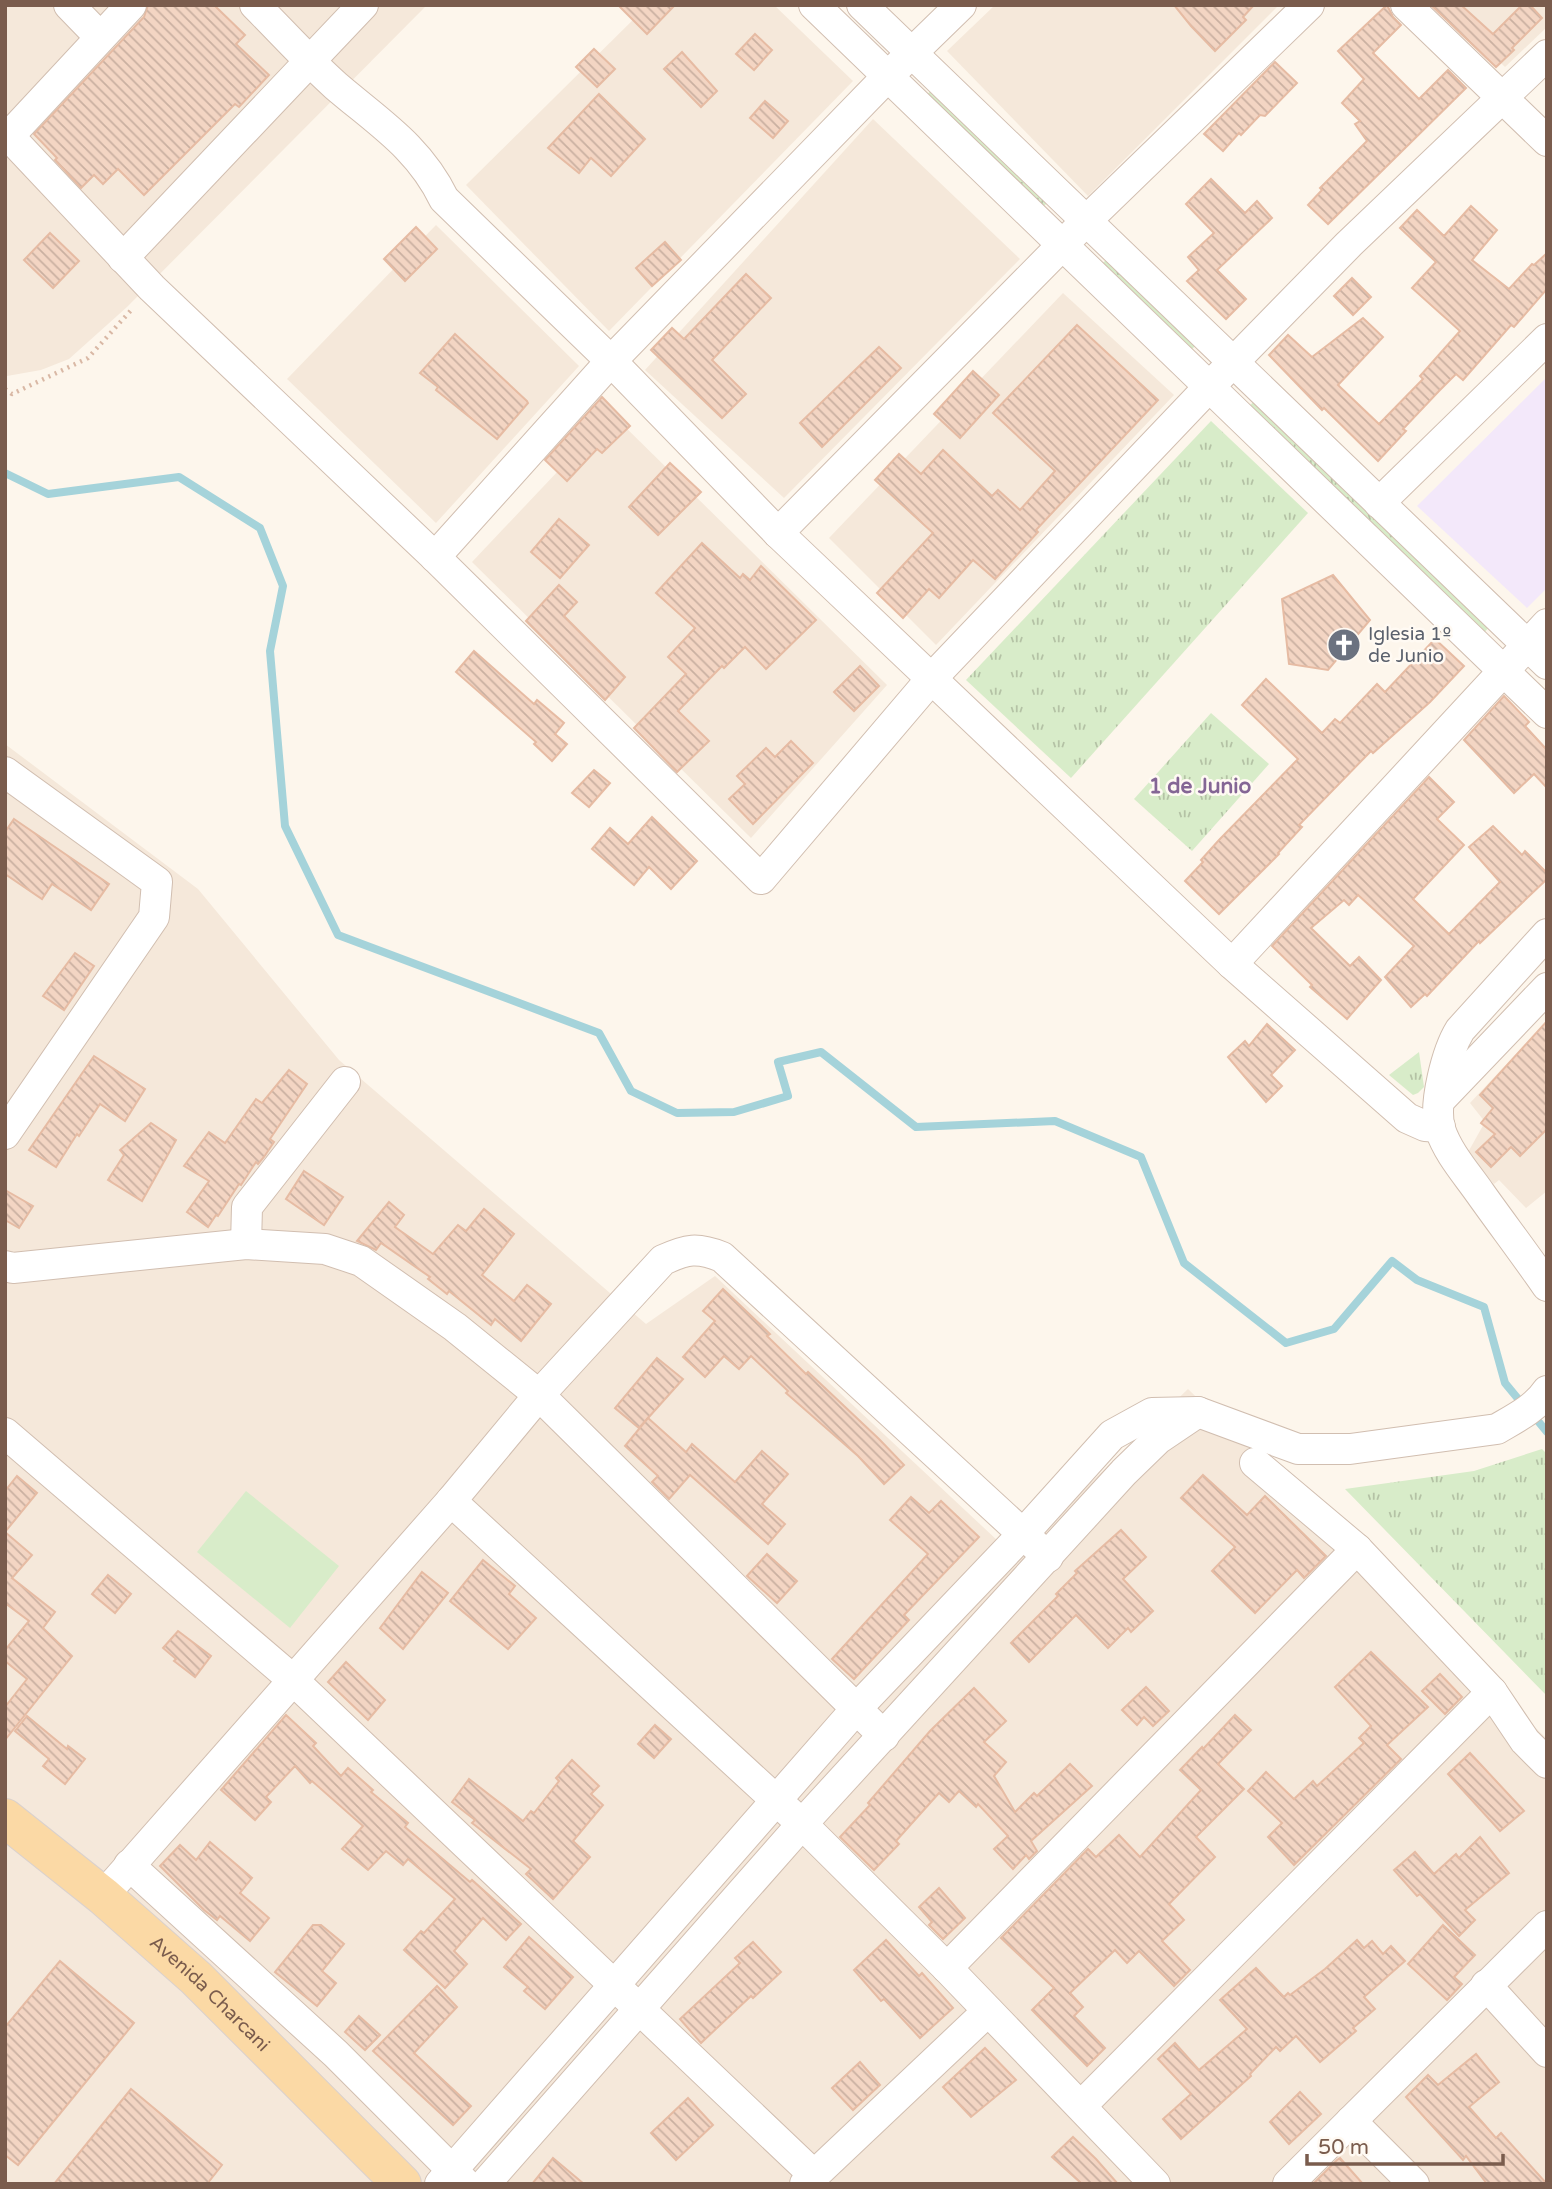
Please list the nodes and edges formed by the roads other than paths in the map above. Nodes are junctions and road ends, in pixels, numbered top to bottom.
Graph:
1 (69, 5) edge
2 (131, 5) edge
3 (255, 5) edge
4 (363, 5) edge
5 (814, 5) edge
6 (862, 5) edge
7 (961, 5) edge
8 (1309, 5) edge
9 (1406, 5) edge
10 (100, 37) junction
11 (912, 54) junction
12 (1547, 55) edge
13 (310, 59) junction
14 (887, 77) junction
15 (1503, 98) junction
16 (7, 134) edge
17 (1547, 141) edge
18 (1086, 221) junction
19 (1062, 247) junction
20 (123, 258) junction
21 (1547, 339) edge
22 (611, 361) junction
23 (1233, 364) junction
24 (1208, 388) junction
25 (1378, 503) junction
26 (778, 533) junction
27 (435, 557) junction
28 (1540, 644) edge
29 (1503, 670) junction
30 (932, 678) junction
31 (1547, 713) edge
32 (5, 772) edge
33 (1547, 934) edge
34 (1232, 964) junction
35 (1547, 988) edge
36 (345, 1082) dead end
37 (1440, 1114) junction
38 (5, 1134) edge
39 (246, 1244) junction
40 (5, 1266) edge
41 (1547, 1286) edge
42 (1545, 1394) edge
43 (539, 1395) junction
44 (1198, 1412) junction
45 (5, 1433) edge
46 (1255, 1463) dead end
47 (451, 1501) junction
48 (1023, 1534) junction
49 (1357, 1549) junction
50 (1048, 1556) junction
51 (292, 1679) junction
52 (1492, 1692) junction
53 (857, 1708) junction
54 (884, 1736) junction
55 (1547, 1763) edge
56 (777, 1800) junction
57 (5, 1818) edge
58 (802, 1824) junction
59 (129, 1865) junction
60 (103, 1896) junction
61 (1547, 1926) edge
62 (947, 1968) junction
63 (614, 1985) junction
64 (1486, 1985) junction
65 (640, 2010) junction
66 (988, 2011) junction
67 (1547, 2052) edge
68 (1081, 2106) junction
69 (1351, 2120) junction
70 (453, 2179) edge
71 (809, 2179) edge
72 (402, 2184) edge
73 (485, 2184) edge
74 (1155, 2184) edge
75 (1287, 2184) edge
76 (1414, 2184) edge

1 - 10 street
2 - 10 street
3 - 13 street
4 - 13 street
5 - 14 street
6 - 11 street
7 - 11 street
8 - 18 street
9 - 15 street
10 - 16 street
11 - 14 street
11 - 18 street
12 - 15 street
13 - 20 street
13 - 22 street
14 - 19 street
14 - 22 street
15 - 17 street
15 - 23 street
16 - 20 street
18 - 19 street
18 - 23 street
19 - 24 street
19 - 26 street
20 - 27 street
21 - 25 street
22 - 26 street
22 - 27 street
23 - 24 street
23 - 25 street
24 - 29 street
24 - 30 street
25 - 28 street
26 - 30 street
27 - 30 street
28 - 29 street
29 - 31 street
29 - 34 street
30 - 34 street
32 - 38 street
33 - 37 street
34 - 37 street
35 - 37 street
36 - 39 street
37 - 41 street
39 - 40 street
39 - 43 street
42 - 44 street
43 - 47 street
43 - 48 street
43 - 53 street
44 - 48 street
44 - 50 street
45 - 51 street
46 - 49 street
47 - 51 street
47 - 56 street
48 - 50 street
48 - 53 street
49 - 52 street
49 - 62 street
50 - 54 street
51 - 59 street
51 - 63 street
52 - 55 street
52 - 68 street
53 - 54 street
53 - 56 street
54 - 58 street
56 - 58 street
56 - 63 street
57 - 60 main road, Avenida Charcani
58 - 62 street
58 - 65 street
59 - 60 street
59 - 70 street
60 - 72 main road, Avenida Charcani
61 - 64 street
62 - 66 street
63 - 65 street
63 - 70 street
64 - 67 street
64 - 69 street
65 - 71 street
65 - 73 street
66 - 68 street
66 - 71 street
68 - 74 street
69 - 75 street
69 - 76 street

